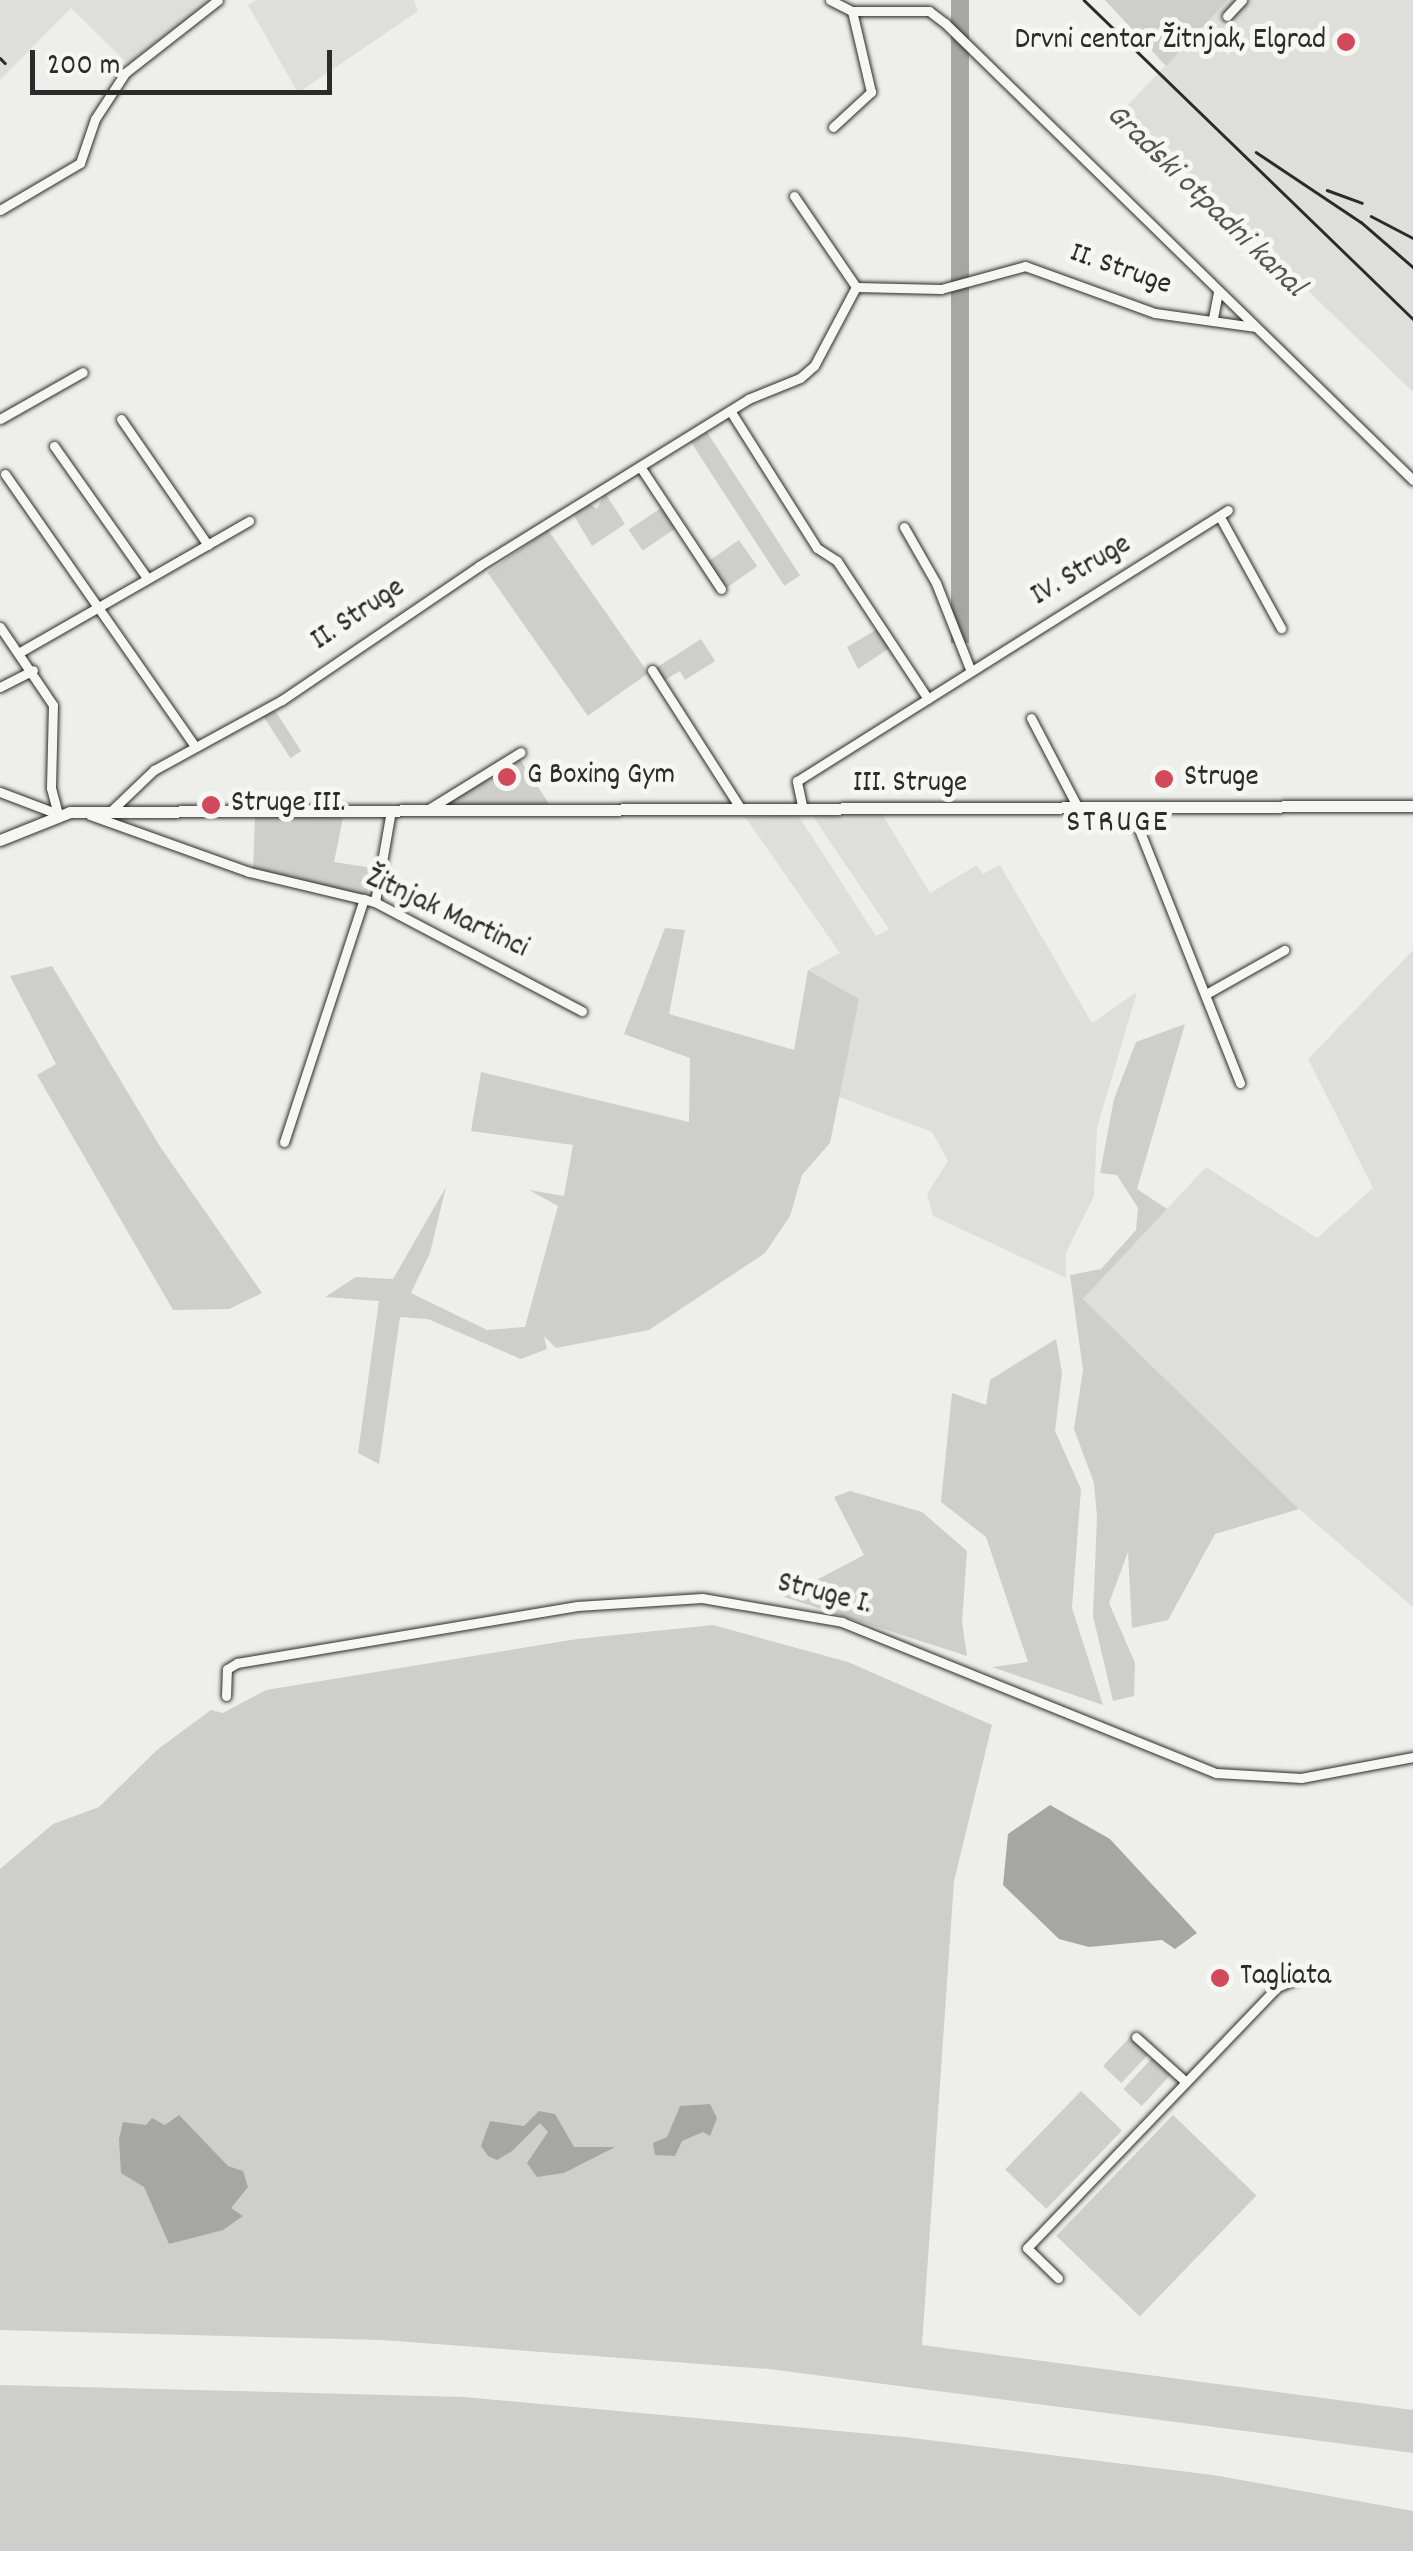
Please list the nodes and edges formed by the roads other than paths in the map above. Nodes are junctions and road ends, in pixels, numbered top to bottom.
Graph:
1 (218, 0) edge
2 (830, 0) edge
3 (1242, 0) edge
4 (852, 10) junction
5 (1227, 16) dead end
6 (834, 127) dead end
7 (794, 196) dead end
8 (0, 210) edge
9 (856, 287) junction
10 (1218, 292) junction
11 (1212, 318) junction
12 (1254, 327) junction
13 (83, 372) dead end
14 (731, 412) junction
15 (121, 418) dead end
16 (0, 419) edge
17 (54, 446) dead end
18 (641, 468) junction
19 (4, 474) dead end
20 (1413, 480) edge
21 (249, 521) dead end
22 (904, 527) dead end
23 (208, 546) junction
24 (147, 578) junction
25 (721, 589) dead end
26 (97, 606) junction
27 (0, 627) edge
28 (1281, 628) dead end
29 (20, 652) junction
30 (970, 668) junction
31 (33, 670) junction
32 (652, 670) dead end
33 (0, 687) edge
34 (928, 699) junction
35 (1031, 718) dead end
36 (195, 746) junction
37 (521, 752) dead end
38 (0, 792) edge
39 (1413, 806) edge
40 (741, 808) junction
41 (1131, 809) junction
42 (391, 810) junction
43 (803, 810) junction
44 (1079, 810) junction
45 (424, 811) junction
46 (83, 812) junction
47 (110, 812) junction
48 (58, 814) junction
49 (0, 840) edge
50 (370, 901) junction
51 (1284, 950) dead end
52 (1206, 994) junction
53 (582, 1011) dead end
54 (1240, 1083) dead end
55 (284, 1142) dead end
56 (226, 1696) dead end
57 (1413, 1756) edge
58 (1306, 1976) dead end
59 (1136, 2037) dead end
60 (1186, 2082) junction
61 (1058, 2278) dead end

1 - 8 street
2 - 4 street
3 - 5 street
4 - 6 street
4 - 10 street
7 - 9 street
9 - 11 street, II. Struge
9 - 14 street, II. Struge
10 - 11 street
10 - 12 street
11 - 12 street, II. Struge
12 - 20 street
13 - 16 street
14 - 18 street, II. Struge
14 - 34 street
15 - 23 street
17 - 24 street
18 - 25 street
18 - 36 street, II. Struge
19 - 26 street
21 - 23 street
22 - 30 street
23 - 24 street
24 - 26 street
26 - 29 street
26 - 36 street
27 - 29 street
28 - 30 street, IV. Struge
29 - 31 street
30 - 34 street, IV. Struge
31 - 33 street
31 - 48 street
32 - 40 street
34 - 43 street, IV. Struge
35 - 44 street
36 - 47 street, II. Struge
37 - 45 street
38 - 48 street
39 - 41 street, III. Struge
40 - 43 street, III. Struge
40 - 45 street, III. Struge
41 - 44 street, III. Struge
41 - 52 street
42 - 45 street, III. Struge
42 - 47 street, III. Struge
42 - 50 street
43 - 44 street, III. Struge
46 - 47 street, III. Struge
46 - 48 street, Žitnjak Martinci
46 - 50 street, Žitnjak Martinci
48 - 49 street, Žitnjak Martinci
50 - 53 street, Žitnjak Martinci
50 - 55 street
51 - 52 street
52 - 54 street
56 - 57 street, Struge I.
58 - 60 street
59 - 60 street
60 - 61 street

